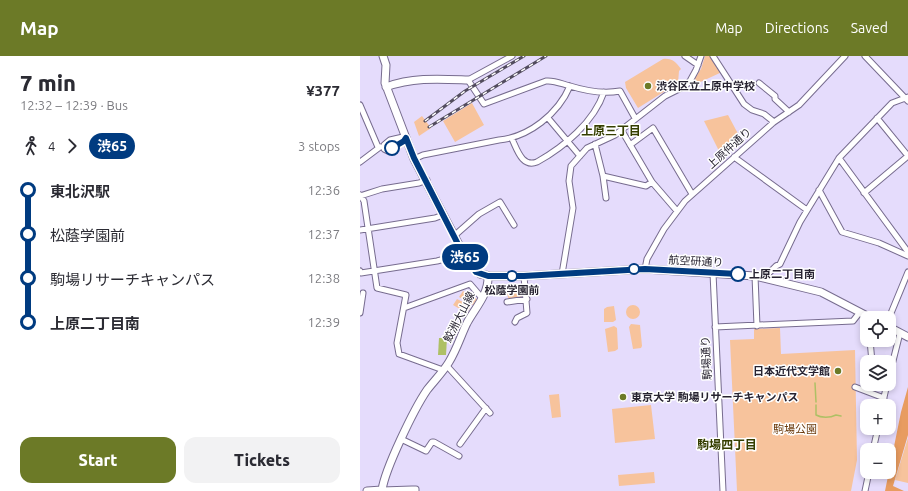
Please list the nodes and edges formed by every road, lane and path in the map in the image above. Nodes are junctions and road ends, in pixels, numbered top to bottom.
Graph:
1 (383, 56) edge
2 (502, 56) edge
3 (512, 56) edge
4 (686, 56) edge
5 (701, 56) edge
6 (713, 56) edge
7 (865, 56) edge
8 (842, 57) edge
9 (501, 63) junction
10 (698, 65) junction
11 (468, 80) junction
12 (759, 83) dead end
13 (386, 86) junction
14 (570, 86) junction
15 (604, 92) junction
16 (907, 98) edge
17 (360, 105) edge
18 (789, 112) junction
19 (548, 118) junction
20 (635, 118) junction
21 (877, 118) junction
22 (774, 122) junction
23 (622, 131) junction
24 (406, 138) junction
25 (512, 139) junction
26 (392, 140) junction
27 (568, 140) junction
28 (595, 144) junction
29 (395, 145) junction
30 (630, 145) junction
31 (381, 147) junction
32 (580, 156) junction
33 (908, 156) edge
34 (734, 157) junction
35 (414, 158) junction
36 (839, 158) junction
37 (360, 162) edge
38 (603, 176) junction
39 (427, 180) junction
40 (652, 182) junction
41 (819, 190) junction
42 (864, 193) junction
43 (692, 194) junction
44 (360, 196) edge
45 (606, 198) dead end
46 (807, 210) junction
47 (676, 211) junction
48 (443, 215) junction
49 (514, 225) dead end
50 (367, 229) junction
51 (360, 230) edge
52 (454, 236) junction
53 (908, 252) edge
54 (463, 254) junction
55 (908, 256) edge
56 (645, 269) junction
57 (360, 271) edge
58 (374, 271) junction
59 (908, 272) edge
60 (713, 273) junction
61 (562, 274) junction
62 (488, 276) junction
63 (524, 276) junction
64 (755, 276) junction
65 (765, 277) junction
66 (362, 293) dead end
67 (482, 298) junction
68 (527, 299) junction
69 (507, 302) dead end
70 (404, 308) junction
71 (892, 311) edge
72 (860, 312) joint
73 (360, 313) edge
74 (515, 322) dead end
75 (757, 326) junction
76 (715, 327) junction
77 (896, 331) edge
78 (900, 333) junction
79 (908, 337) edge
80 (894, 355) edge
81 (445, 368) junction
82 (856, 387) dead end
83 (886, 391) edge
84 (884, 398) joint
85 (486, 408) junction
86 (490, 413) dead end
87 (401, 439) junction
88 (460, 444) dead end
89 (459, 456) dead end
90 (868, 479) edge
91 (382, 490) edge
92 (368, 491) edge
93 (416, 491) edge
94 (723, 491) edge
95 (865, 491) edge

1 - 13 main road
2 - 9 street
3 - 9 street
4 - 10 street
5 - 10 street
6 - 22 street
7 - 16 street
8 - 18 street, 上原仲通り
9 - 11 street
10 - 20 street
11 - 13 main road
11 - 14 street
12 - 18 street
13 - 24 main road
14 - 15 street
14 - 19 street
15 - 20 street
15 - 27 street
16 - 21 street
17 - 31 street
18 - 22 street, 上原仲通り
19 - 25 street
19 - 27 street
20 - 23 street
21 - 33 street
21 - 36 street
22 - 34 street, 上原仲通り
23 - 28 street
23 - 30 street
24 - 26 street
24 - 29 street
24 - 35 main road
25 - 27 street
25 - 35 street
26 - 29 street
26 - 31 street
27 - 32 street
28 - 32 street
28 - 38 street
29 - 31 street
30 - 40 street
30 - 43 street
31 - 37 street
32 - 61 street
33 - 42 street
34 - 43 street, 上原仲通り
34 - 46 street
35 - 39 main road
36 - 41 street
36 - 42 street
38 - 40 street
38 - 45 street
39 - 44 street
39 - 48 main road
40 - 47 street
41 - 46 street
41 - 55 street
42 - 53 street
43 - 47 street, 上原仲通り
44 - 50 street
46 - 65 street
47 - 56 street, 上原仲通り
48 - 50 street
48 - 52 main road
49 - 52 street
50 - 51 street
50 - 58 street
52 - 54 main road
54 - 58 street
54 - 62 main road
56 - 60 main road, 航空研通り
56 - 61 main road, 航空研通り
57 - 58 street
58 - 70 street
59 - 71 street
60 - 64 main road, 航空研通り
60 - 76 street, 駒場通り
61 - 63 main road, 航空研通り
62 - 63 main road, 航空研通り
62 - 67 main road, 鮫洲大山線
63 - 68 street
64 - 65 main road, 航空研通り
64 - 75 street
65 - 72 main road, 航空研通り
66 - 73 street
67 - 70 street
67 - 81 main road, 鮫洲大山線
68 - 69 street
68 - 74 street
70 - 81 street
72 - 75 street
75 - 76 street
76 - 94 street, 駒場通り
77 - 78 main road
78 - 79 main road
78 - 80 street
81 - 85 street
81 - 87 main road, 鮫洲大山線
82 - 84 street
83 - 84 street
85 - 86 street
85 - 88 street
87 - 89 street
87 - 91 main road, 鮫洲大山線
90 - 95 street
91 - 92 main road
91 - 93 street

